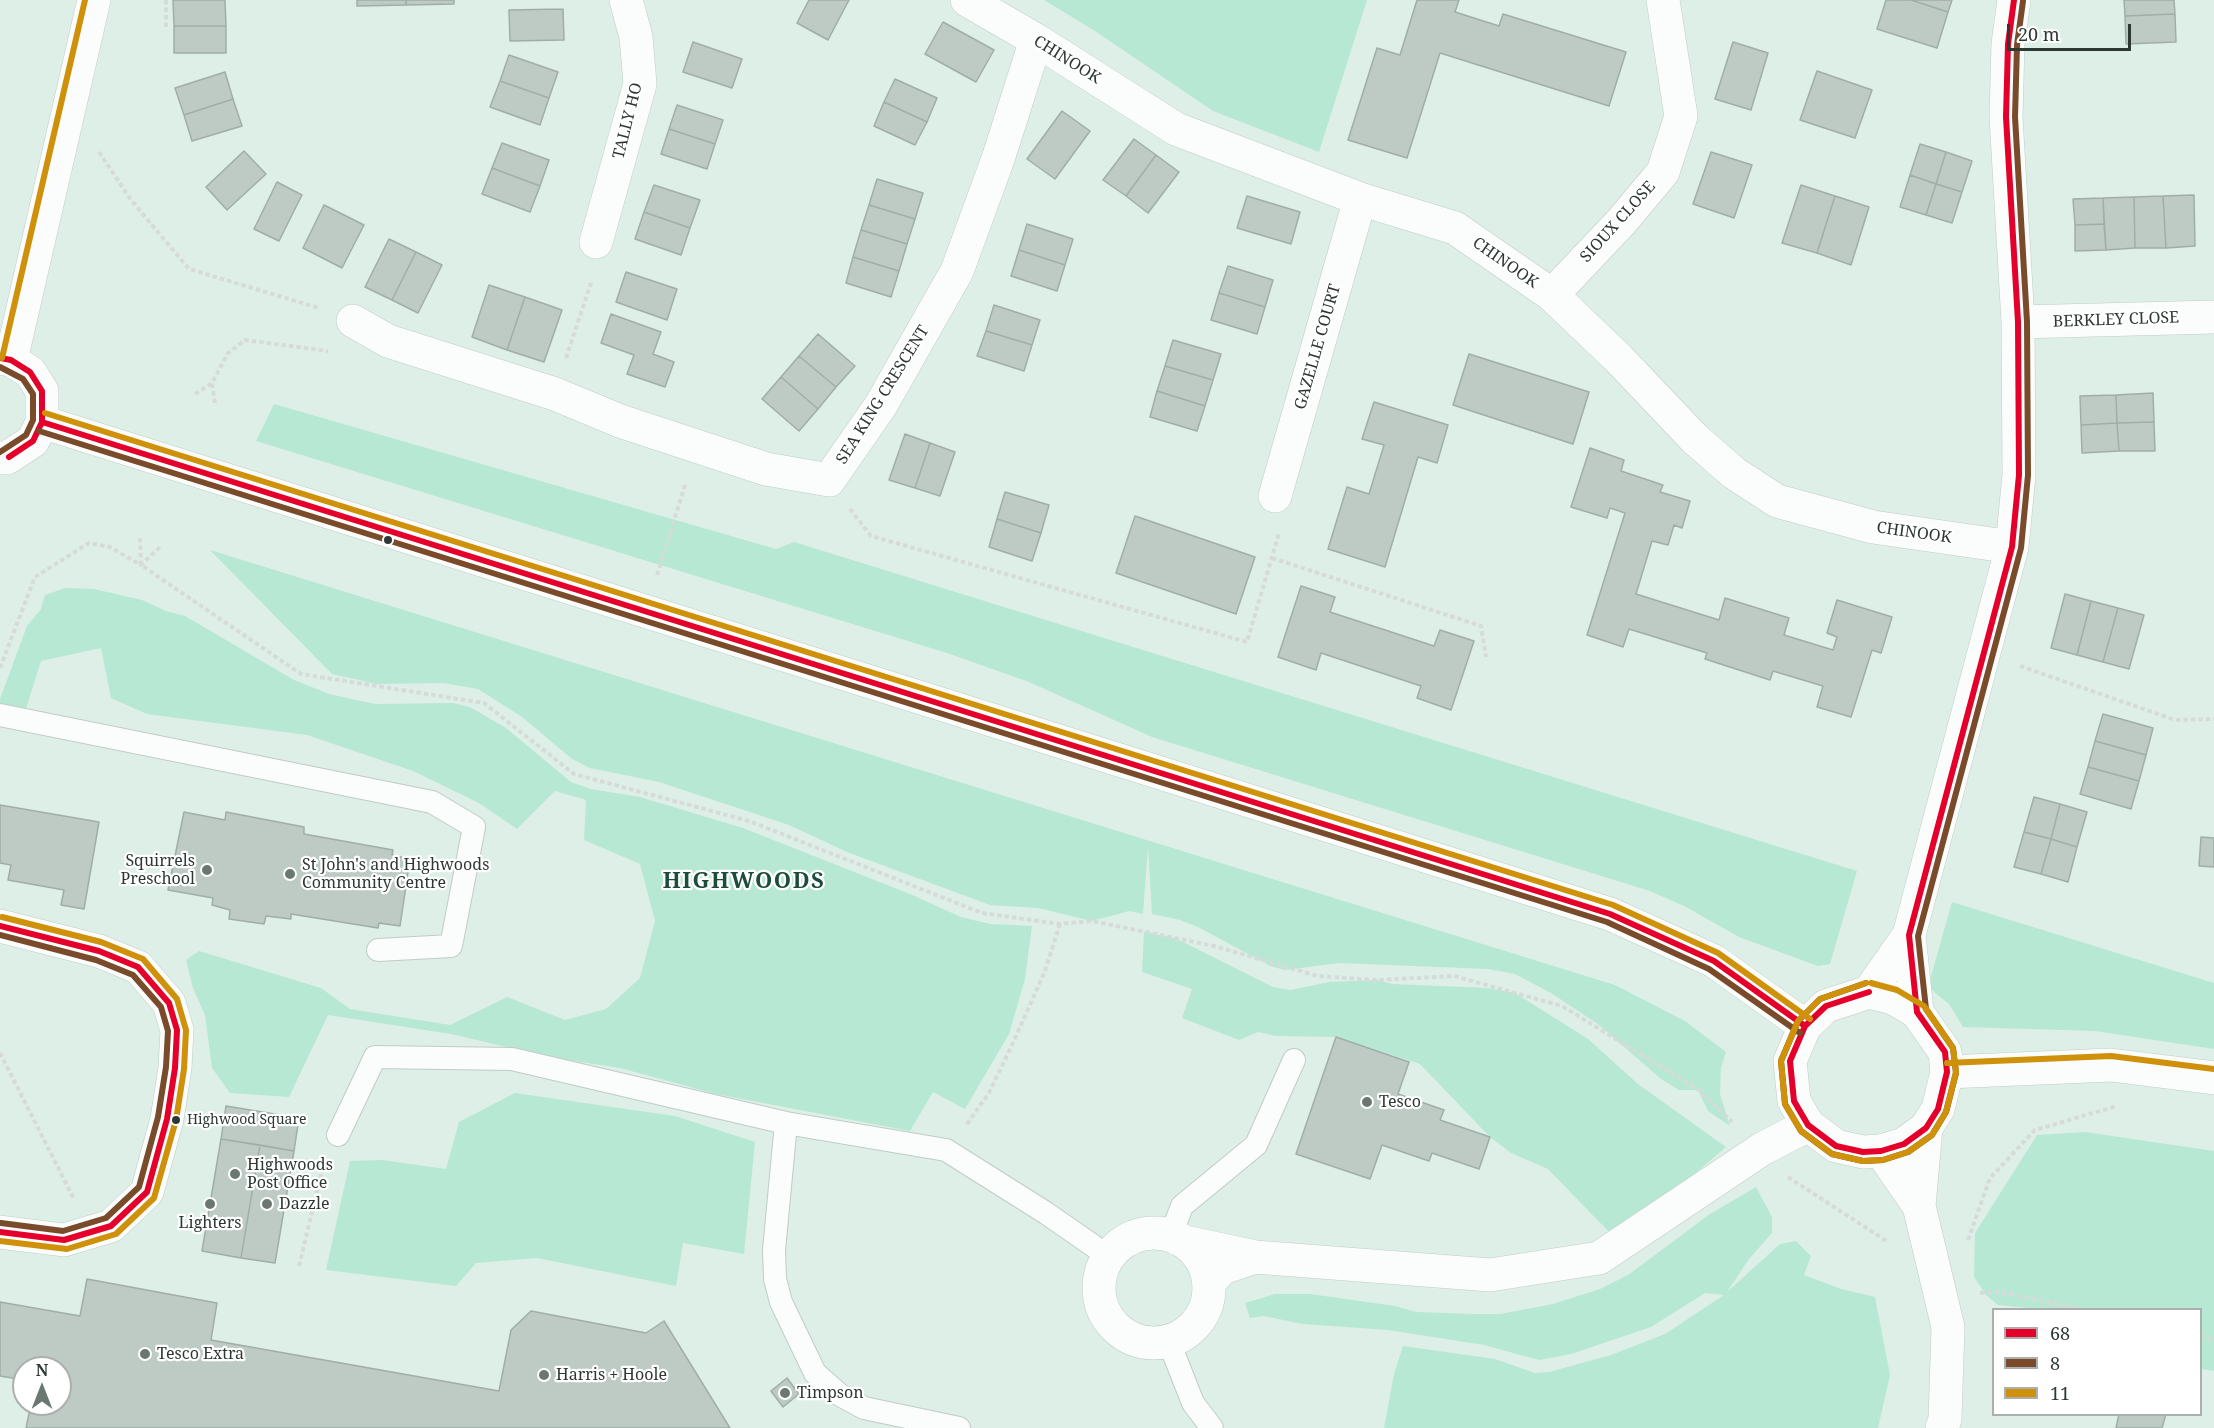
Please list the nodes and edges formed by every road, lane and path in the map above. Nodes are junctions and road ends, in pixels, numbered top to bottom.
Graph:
1 (94, 0) edge
2 (166, 0) edge
3 (626, 0) edge
4 (967, 0) edge
5 (1664, 0) edge
6 (2014, 0) edge
7 (166, 28) dead end
8 (1036, 40) junction
9 (70, 109) junction
10 (1360, 199) junction
11 (596, 242) joint
12 (1552, 295) junction
13 (2214, 317) edge
14 (353, 321) joint
15 (2018, 322) junction
16 (330, 352) dead end
17 (6, 359) edge
18 (212, 383) junction
19 (195, 394) dead end
20 (555, 394) junction
21 (215, 403) dead end
22 (42, 422) junction
23 (697, 445) junction
24 (2, 464) edge
25 (829, 480) junction
26 (1275, 496) joint
27 (140, 538) dead end
28 (160, 547) dead end
29 (2012, 547) junction
30 (1272, 558) junction
31 (141, 565) junction
32 (645, 613) junction
33 (1985, 653) junction
34 (1486, 657) dead end
35 (0, 668) edge
36 (0, 716) edge
37 (2214, 719) edge
38 (1060, 924) junction
39 (0, 926) edge
40 (1909, 935) junction
41 (378, 950) dead end
42 (1869, 992) junction
43 (1917, 1012) junction
44 (1805, 1026) junction
45 (0, 1053) edge
46 (1294, 1060) dead end
47 (1947, 1072) junction
48 (2214, 1078) edge
49 (2121, 1105) dead end
50 (786, 1123) junction
51 (1808, 1125) junction
52 (1926, 1128) junction
53 (963, 1131) dead end
54 (338, 1135) joint
55 (1762, 1149) junction
56 (1872, 1152) junction
57 (1919, 1206) junction
58 (93, 1231) junction
59 (0, 1232) edge
60 (1178, 1238) junction
61 (1929, 1250) junction
62 (1108, 1256) junction
63 (1255, 1257) junction
64 (299, 1266) dead end
65 (1210, 1282) junction
66 (1940, 1296) junction
67 (2076, 1308) edge
68 (1169, 1342) junction
69 (960, 1428) edge
70 (1212, 1428) edge
71 (1942, 1428) edge

1 - 9 street
2 - 7 path
3 - 11 street, TALLY HO
4 - 8 street, CHINOOK
5 - 12 street, SIOUX CLOSE
6 - 15 street
8 - 10 street, CHINOOK
8 - 25 street, SEA KING CRESCENT
9 - 14 path
9 - 17 street
10 - 12 street, CHINOOK
10 - 26 street, GAZELLE COURT
11 - 20 path
12 - 29 street, CHINOOK
13 - 15 street, BERKLEY CLOSE
14 - 20 street, SEA KING CRESCENT
15 - 29 street
16 - 18 path
17 - 22 street
18 - 19 path
18 - 21 path
20 - 23 street, SEA KING CRESCENT
22 - 24 street
22 - 32 street
23 - 25 street, SEA KING CRESCENT
23 - 32 path
25 - 30 path
26 - 30 path
27 - 31 path
28 - 31 path
29 - 33 street
30 - 34 path
31 - 35 path
31 - 38 path
32 - 44 street
33 - 37 path
33 - 40 street
36 - 41 lane
38 - 53 path
38 - 55 path
39 - 58 street
40 - 42 street
40 - 43 street
42 - 43 street
42 - 44 street
43 - 47 street
44 - 51 street
45 - 58 path
46 - 60 lane
47 - 48 street
47 - 52 street
49 - 61 path
50 - 54 lane
50 - 62 lane
50 - 69 lane
51 - 55 street
51 - 56 street
52 - 56 street
52 - 57 street
54 - 64 path
55 - 56 street
55 - 61 path
55 - 63 street
56 - 57 street
57 - 61 street
58 - 59 street
60 - 62 street
60 - 63 street
60 - 65 street
61 - 66 street
62 - 68 street
63 - 65 street
65 - 68 street
66 - 67 path
66 - 71 street
68 - 70 lane

